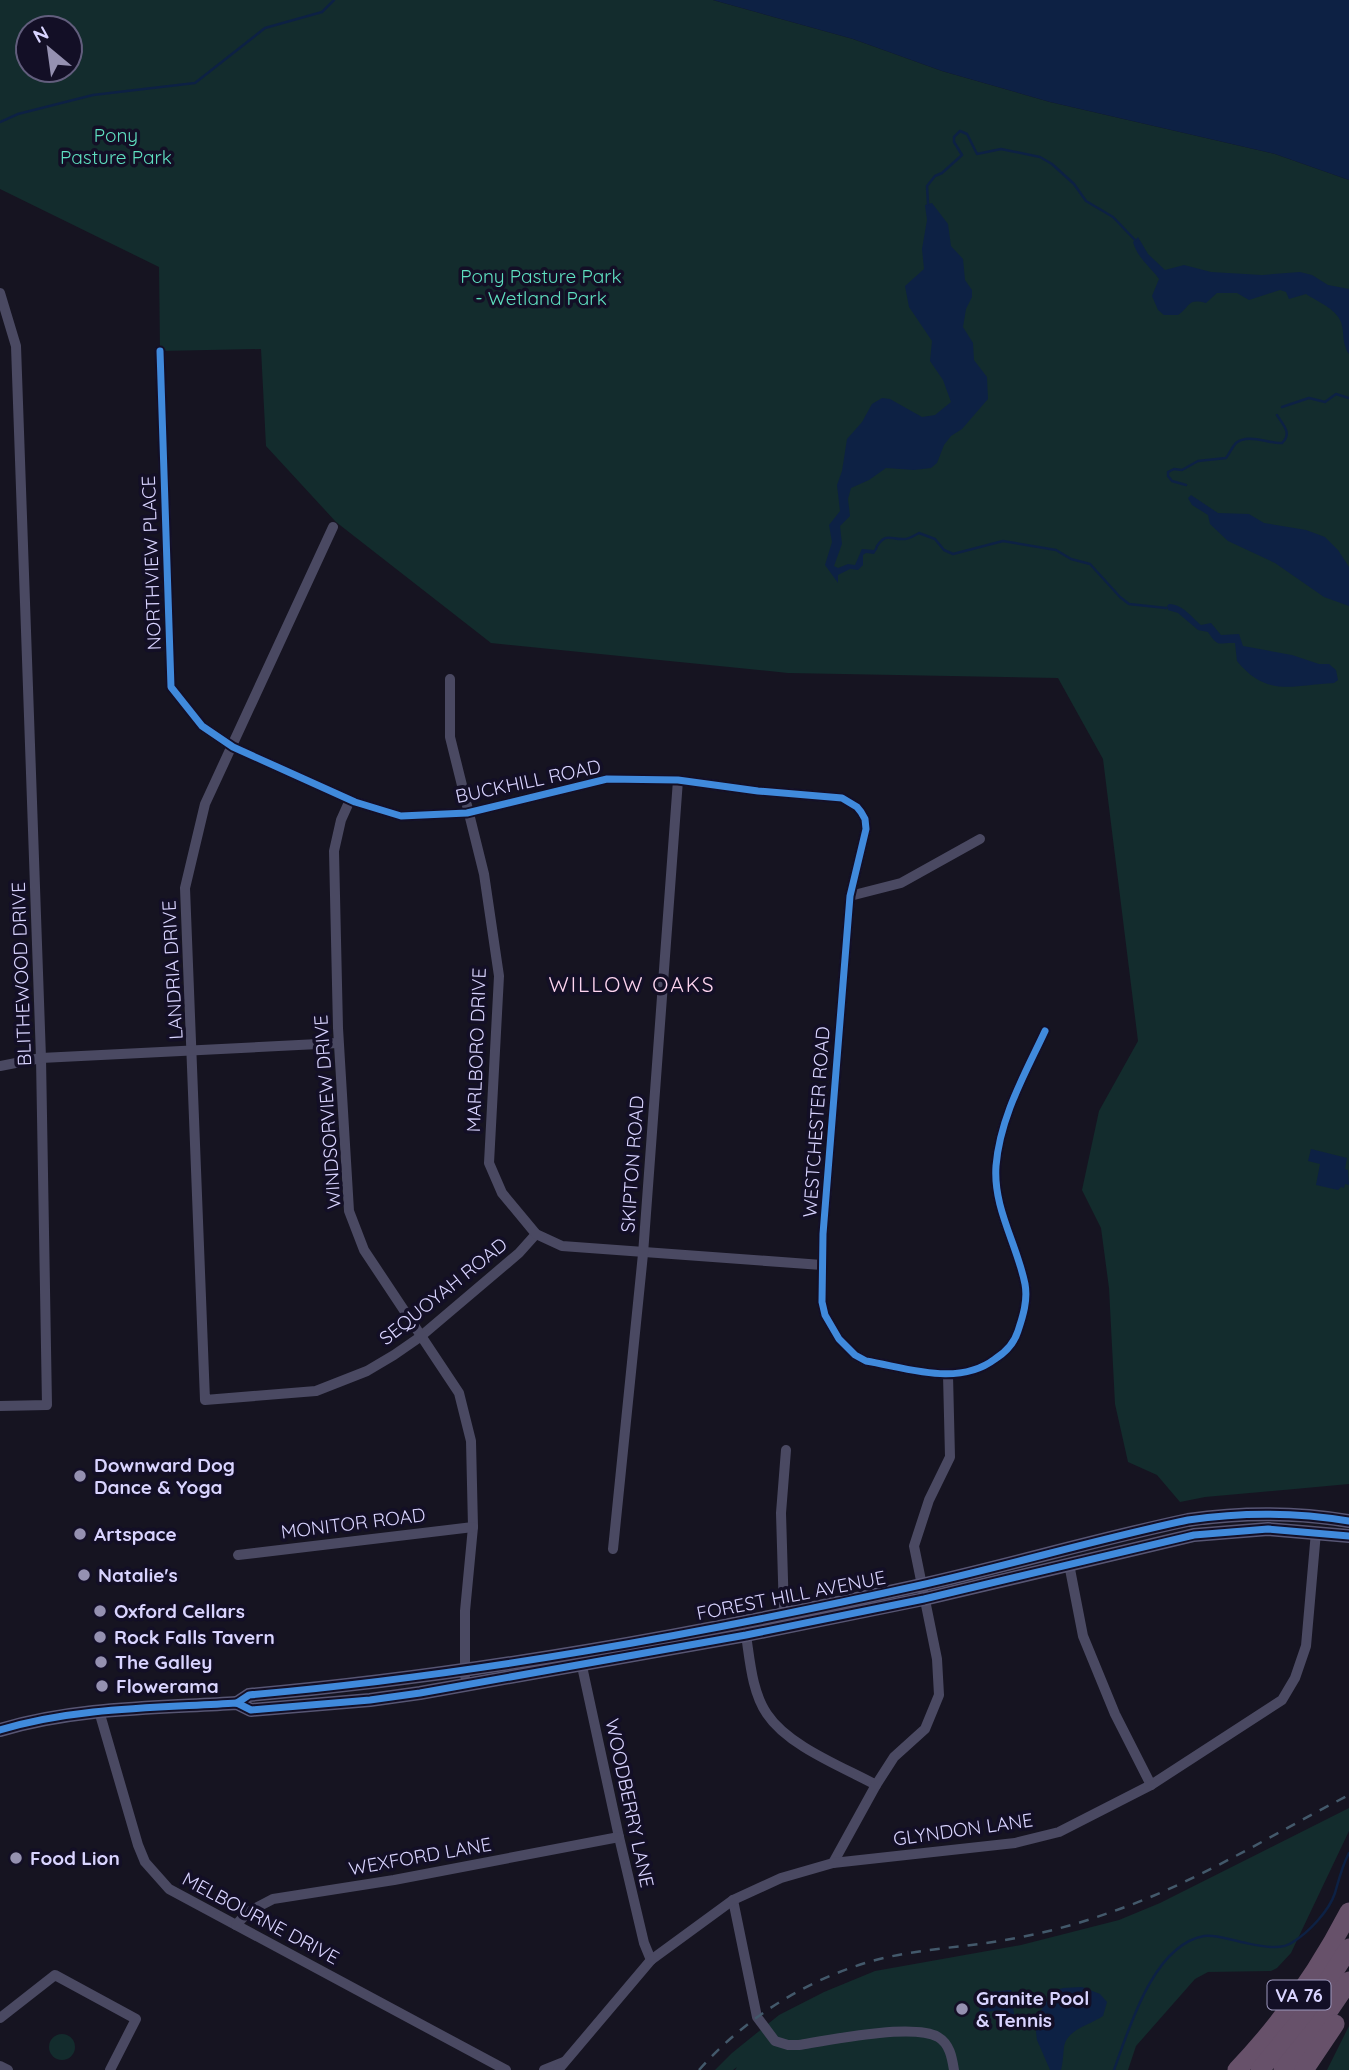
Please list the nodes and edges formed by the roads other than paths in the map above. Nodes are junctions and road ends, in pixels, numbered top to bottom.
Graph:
1 (0, 293) edge
2 (160, 351) dead end
3 (333, 527) dead end
4 (450, 679) dead end
5 (233, 747) junction
6 (678, 780) junction
7 (842, 798) joint
8 (350, 800) junction
9 (467, 813) junction
10 (980, 839) dead end
11 (850, 896) junction
12 (1045, 1031) dead end
13 (338, 1043) junction
14 (193, 1049) junction
15 (41, 1058) junction
16 (0, 1066) edge
17 (536, 1234) junction
18 (643, 1254) junction
19 (822, 1265) junction
20 (420, 1337) junction
21 (948, 1375) junction
22 (205, 1400) joint
23 (0, 1406) edge
24 (786, 1450) dead end
25 (1349, 1521) edge
26 (473, 1527) junction
27 (1315, 1532) junction
28 (1349, 1536) edge
29 (613, 1549) dead end
30 (238, 1555) dead end
31 (1069, 1564) junction
32 (922, 1592) junction
33 (784, 1612) junction
34 (746, 1635) junction
35 (581, 1659) junction
36 (465, 1670) junction
37 (465, 1685) junction
38 (237, 1703) junction
39 (99, 1712) junction
40 (0, 1730) edge
41 (876, 1785) junction
42 (1151, 1786) junction
43 (618, 1837) junction
44 (833, 1863) junction
45 (733, 1900) junction
46 (1349, 1912) edge
47 (236, 1925) junction
48 (1349, 1948) edge
49 (651, 1961) junction
50 (1349, 1980) edge
51 (1349, 2002) edge
52 (0, 2018) edge
53 (0, 2066) edge
54 (561, 2066) edge
55 (8, 2070) edge
56 (110, 2070) edge
57 (506, 2070) edge
58 (544, 2070) edge
59 (954, 2070) edge
60 (1237, 2070) edge
61 (1260, 2070) edge
62 (1283, 2070) edge
63 (1304, 2070) edge

1 - 15 street, BLITHEWOOD DRIVE
2 - 5 street, NORTHVIEW PLACE
3 - 5 street, LANDRIA DRIVE
4 - 9 street, MARLBORO DRIVE
5 - 8 street, BUCKHILL ROAD
5 - 14 street, LANDRIA DRIVE
6 - 7 street, BUCKHILL ROAD
6 - 9 street, BUCKHILL ROAD
6 - 18 street, SKIPTON ROAD
7 - 11 street, WESTCHESTER ROAD
8 - 9 street, BUCKHILL ROAD
8 - 13 street, WINDSORVIEW DRIVE
9 - 17 street, MARLBORO DRIVE
10 - 11 street
11 - 19 street, WESTCHESTER ROAD
12 - 21 street
13 - 14 street
13 - 20 street, WINDSORVIEW DRIVE
14 - 15 street
14 - 22 street, LANDRIA DRIVE
15 - 16 street
15 - 23 street, BLITHEWOOD DRIVE
17 - 18 street
17 - 20 street, SEQUOYAH ROAD
18 - 19 street
18 - 29 street, SKIPTON ROAD
19 - 21 street, WESTCHESTER ROAD
20 - 22 street, SEQUOYAH ROAD
20 - 26 street, WINDSORVIEW DRIVE
21 - 32 street
24 - 33 street
25 - 32 main road, FOREST HILL AVENUE
26 - 30 street, MONITOR ROAD
26 - 36 street, WINDSORVIEW DRIVE
27 - 28 main road, FOREST HILL AVENUE
27 - 31 main road, FOREST HILL AVENUE
27 - 42 street, GLYNDON LANE
31 - 32 main road, FOREST HILL AVENUE
31 - 42 street
32 - 33 main road, FOREST HILL AVENUE
32 - 34 main road, FOREST HILL AVENUE
32 - 41 street
33 - 35 main road, FOREST HILL AVENUE
34 - 35 main road, FOREST HILL AVENUE
34 - 41 street
35 - 36 main road, FOREST HILL AVENUE
35 - 37 main road, FOREST HILL AVENUE
35 - 43 street, WOODBERRY LANE
36 - 37 street, WINDSORVIEW DRIVE
36 - 38 main road, FOREST HILL AVENUE
37 - 38 main road, FOREST HILL AVENUE
38 - 39 main road, FOREST HILL AVENUE
39 - 40 main road, FOREST HILL AVENUE
39 - 47 street, MELBOURNE DRIVE
41 - 44 street
42 - 44 street, GLYNDON LANE
43 - 47 street, WEXFORD LANE
43 - 49 street, WOODBERRY LANE
44 - 45 street, GLYNDON LANE
45 - 49 street, GLYNDON LANE
45 - 59 street
46 - 60 highway, VA 76
47 - 57 street, MELBOURNE DRIVE
48 - 61 highway, VA 76
49 - 54 street, GLYNDON LANE
50 - 62 highway, VA 76
51 - 63 highway, VA 76
52 - 56 street
53 - 55 street
54 - 58 street

